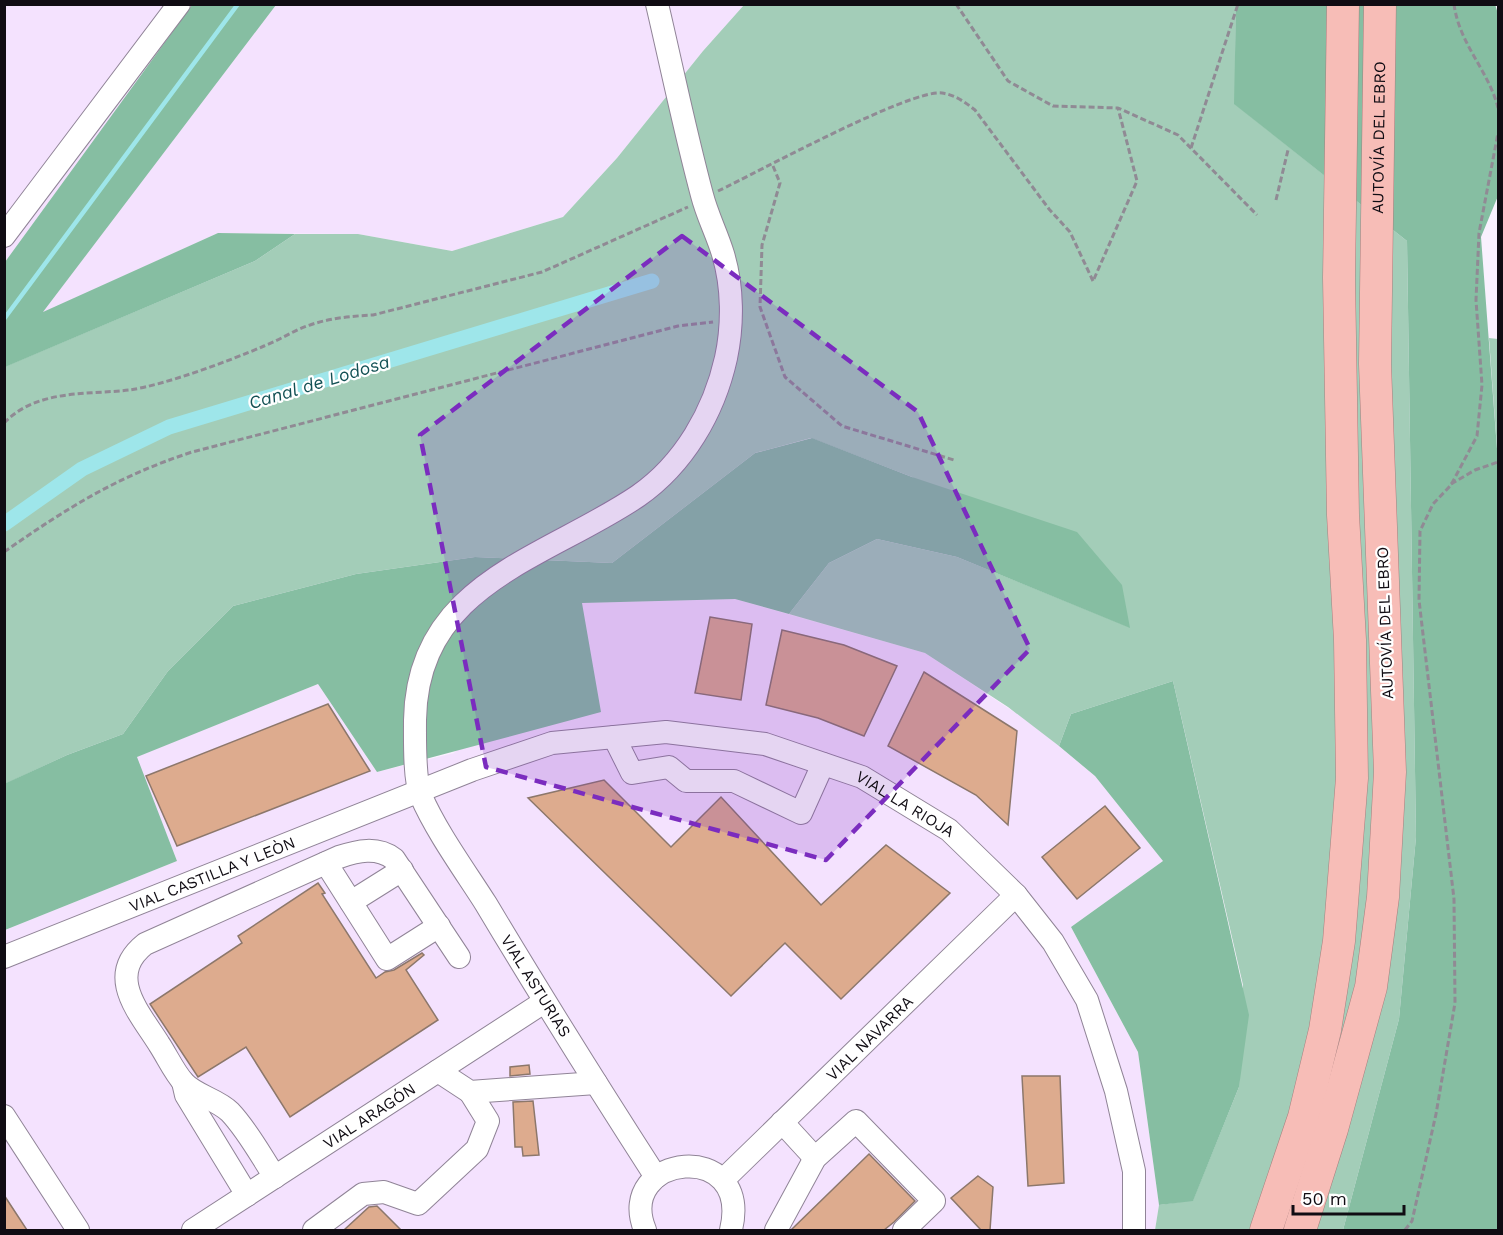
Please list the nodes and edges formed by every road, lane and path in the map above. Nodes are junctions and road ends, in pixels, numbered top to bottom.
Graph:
1 (179, 4) edge
2 (657, 4) edge
3 (956, 4) edge
4 (1238, 4) edge
5 (1343, 4) edge
6 (1380, 4) edge
7 (1454, 4) edge
8 (1118, 108) junction
9 (1498, 108) edge
10 (1498, 133) edge
11 (1191, 148) junction
12 (1288, 150) dead end
13 (773, 165) junction
14 (702, 199) junction
15 (1276, 200) dead end
16 (1257, 215) dead end
17 (4, 236) edge
18 (731, 322) junction
19 (4, 423) edge
20 (954, 460) dead end
21 (1498, 462) edge
22 (1451, 484) junction
23 (4, 552) edge
24 (614, 737) junction
25 (823, 764) junction
26 (419, 794) junction
27 (326, 863) junction
28 (402, 870) junction
29 (1016, 895) junction
30 (351, 902) junction
31 (439, 926) junction
32 (1339, 941) junction
33 (4, 957) edge
34 (459, 957) dead end
35 (1371, 987) junction
36 (544, 1002) junction
37 (438, 1071) junction
38 (183, 1082) junction
39 (596, 1083) junction
40 (470, 1092) junction
41 (4, 1116) edge
42 (782, 1122) junction
43 (815, 1158) junction
44 (275, 1177) junction
45 (656, 1177) junction
46 (723, 1180) junction
47 (247, 1195) junction
48 (78, 1230) edge
49 (193, 1230) edge
50 (314, 1230) edge
51 (645, 1230) edge
52 (731, 1230) edge
53 (776, 1230) edge
54 (904, 1230) edge
55 (1134, 1230) edge
56 (1243, 1230) edge
57 (1266, 1230) edge
58 (1300, 1230) edge
59 (1318, 1230) edge
60 (1405, 1230) edge

1 - 17 street
2 - 14 street
3 - 8 path
4 - 11 path
5 - 32 highway
6 - 35 highway, AUTOVÍA DEL EBRO
7 - 9 path
8 - 11 path
8 - 13 path
10 - 22 path
11 - 16 path
12 - 15 path
13 - 14 path
13 - 20 path
14 - 18 street
14 - 19 path
18 - 23 path
18 - 26 street
21 - 22 path
22 - 60 path
24 - 25 street, VIAL LA RIOJA
24 - 25 street
24 - 26 street, VIAL LA RIOJA
25 - 29 street, VIAL LA RIOJA
26 - 33 street, VIAL CASTILLA Y LEÒN
26 - 36 street, VIAL ASTURIAS
27 - 28 street
27 - 30 street
27 - 38 street
28 - 30 street
28 - 31 street
29 - 42 street, VIAL NAVARRA
29 - 55 street, VIAL LA RIOJA
30 - 31 street
31 - 34 street
32 - 56 highway
32 - 57 highway
35 - 58 highway, AUTOVÍA DEL EBRO
35 - 59 highway
36 - 37 street, VIAL ARAGÓN
36 - 39 street, VIAL ASTURIAS
37 - 40 street
37 - 44 street, VIAL ARAGÓN
38 - 44 street
38 - 47 street
39 - 40 street
39 - 45 street, VIAL ASTURIAS
40 - 50 street
41 - 48 street
42 - 43 street
42 - 46 street, VIAL NAVARRA
43 - 53 street
43 - 54 street
44 - 47 street, VIAL ARAGÓN
45 - 46 street
45 - 51 street
46 - 52 street
47 - 49 street, VIAL ARAGÓN

